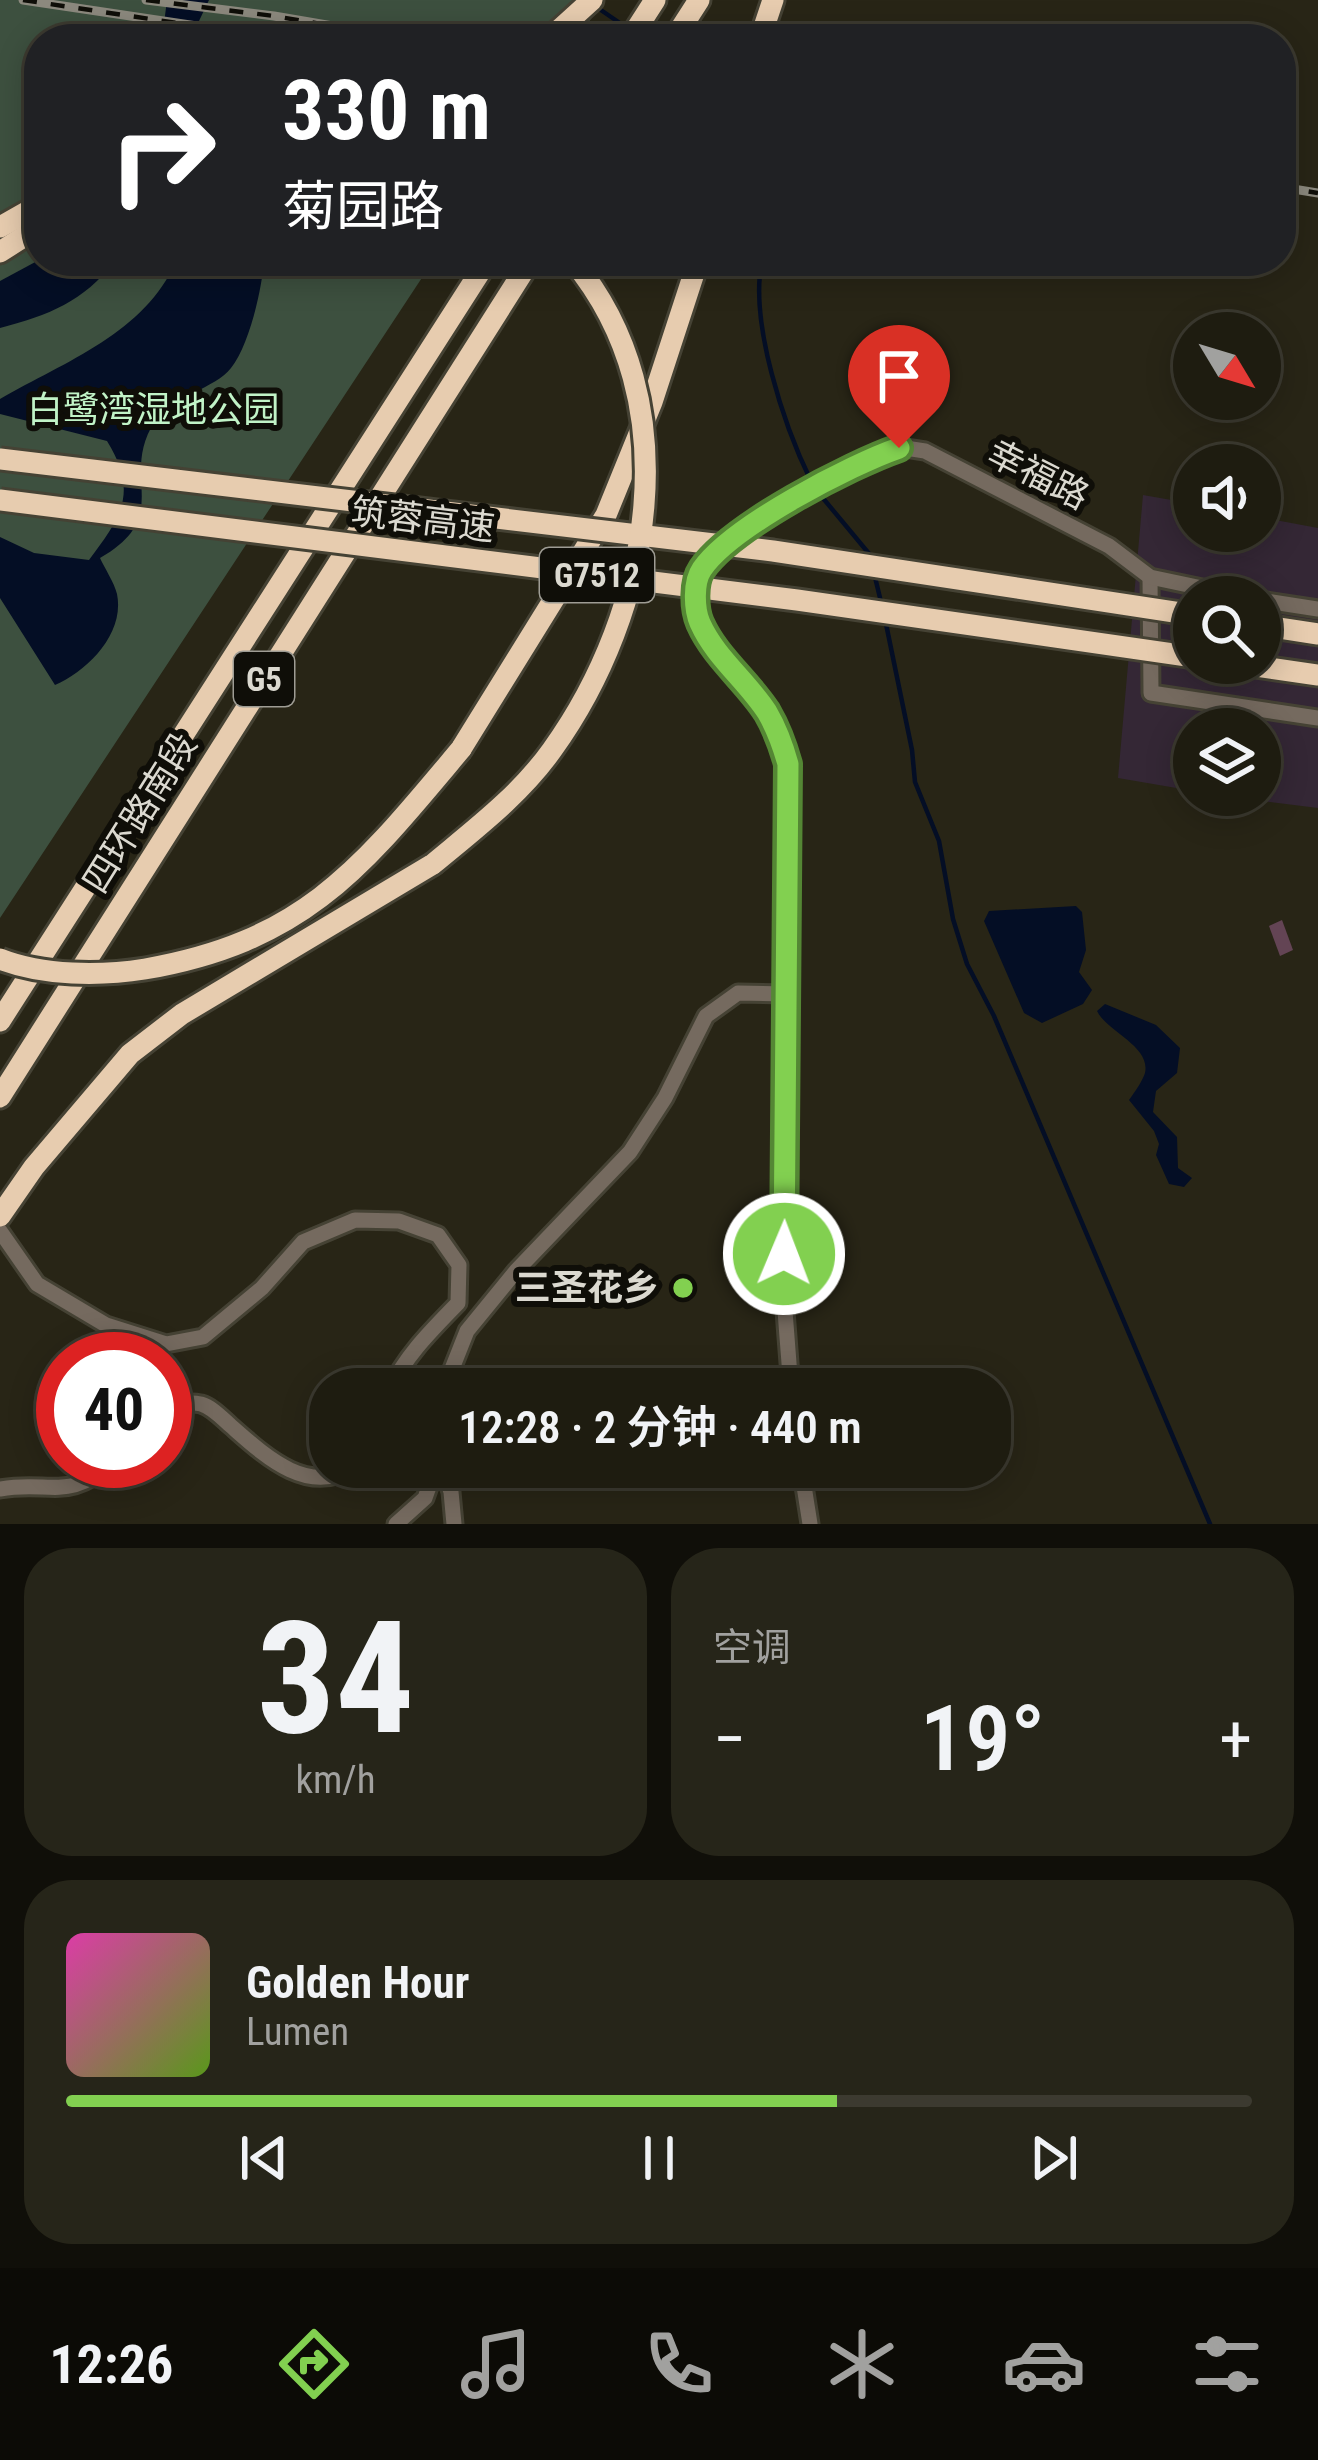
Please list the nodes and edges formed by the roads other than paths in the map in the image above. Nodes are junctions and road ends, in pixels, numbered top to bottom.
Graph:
1 (592, 0) edge
2 (566, 24) edge
3 (477, 276) edge
4 (520, 276) edge
5 (582, 276) edge
6 (693, 276) edge
7 (0, 459) edge
8 (0, 500) edge
9 (1150, 577) junction
10 (1173, 582) edge
11 (1281, 603) edge
12 (1318, 609) edge
13 (1173, 612) edge
14 (1281, 628) edge
15 (1318, 634) edge
16 (1173, 654) edge
17 (1281, 670) edge
18 (1318, 675) edge
19 (1318, 718) edge
20 (0, 958) edge
21 (787, 994) junction
22 (0, 1021) edge
23 (0, 1097) edge
24 (0, 1216) edge
25 (0, 1231) edge
26 (403, 1368) edge
27 (452, 1368) edge
28 (789, 1368) edge
29 (192, 1404) edge
30 (309, 1475) edge
31 (74, 1488) edge
32 (430, 1488) edge
33 (449, 1488) edge
34 (804, 1488) edge
35 (0, 1489) edge
36 (396, 1524) edge
37 (454, 1524) edge
38 (809, 1524) edge

1 - 2 highway
3 - 22 highway, 四环路南段 / G5
4 - 23 highway, 四环路南段 / G5
5 - 24 highway, bridge
6 - 20 highway, bridge
7 - 13 highway, 筑蓉高速 / G7512, bridge
8 - 16 highway, 筑蓉高速 / G7512, bridge
9 - 10 street, 幸福路
9 - 19 street
9 - 21 street, 幸福路
11 - 12 street
14 - 15 highway
17 - 18 highway
21 - 27 street
21 - 28 street, 幸福路
25 - 26 street
29 - 30 street
31 - 35 street
32 - 36 street
33 - 37 street
34 - 38 street

